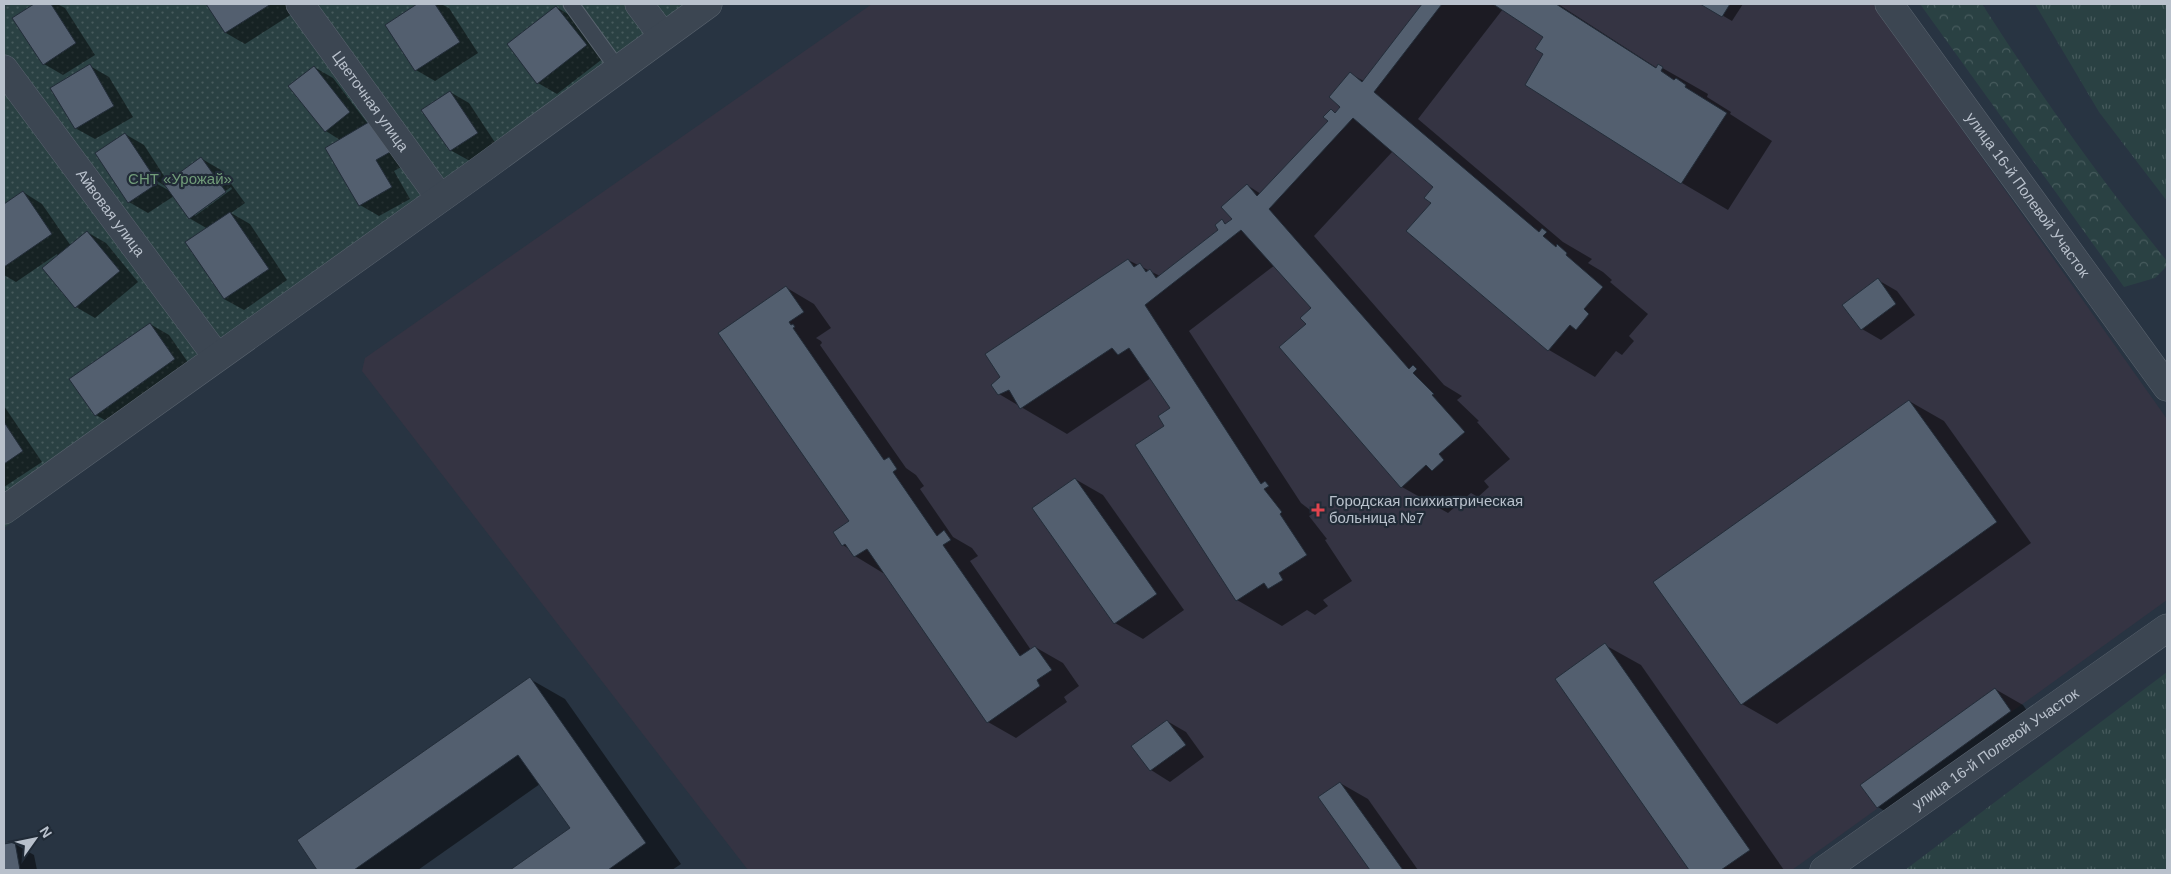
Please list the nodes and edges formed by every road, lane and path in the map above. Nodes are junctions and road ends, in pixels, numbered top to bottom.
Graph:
1 (300, 4) edge
2 (571, 4) edge
3 (639, 4) edge
4 (708, 4) edge
5 (1888, 4) edge
6 (663, 36) junction
7 (4, 69) edge
8 (618, 69) junction
9 (440, 198) junction
10 (217, 357) junction
11 (2167, 387) edge
12 (4, 510) edge
13 (2167, 628) edge
14 (1824, 870) edge

1 - 9 street, Цветочная улица
2 - 8 lane
3 - 6 street
4 - 6 street
5 - 11 street, улица 16-й Полевой Участок
6 - 8 street
7 - 10 street, Айвовая улица
8 - 9 street
9 - 10 street
10 - 12 street
13 - 14 street, улица 16-й Полевой Участок

